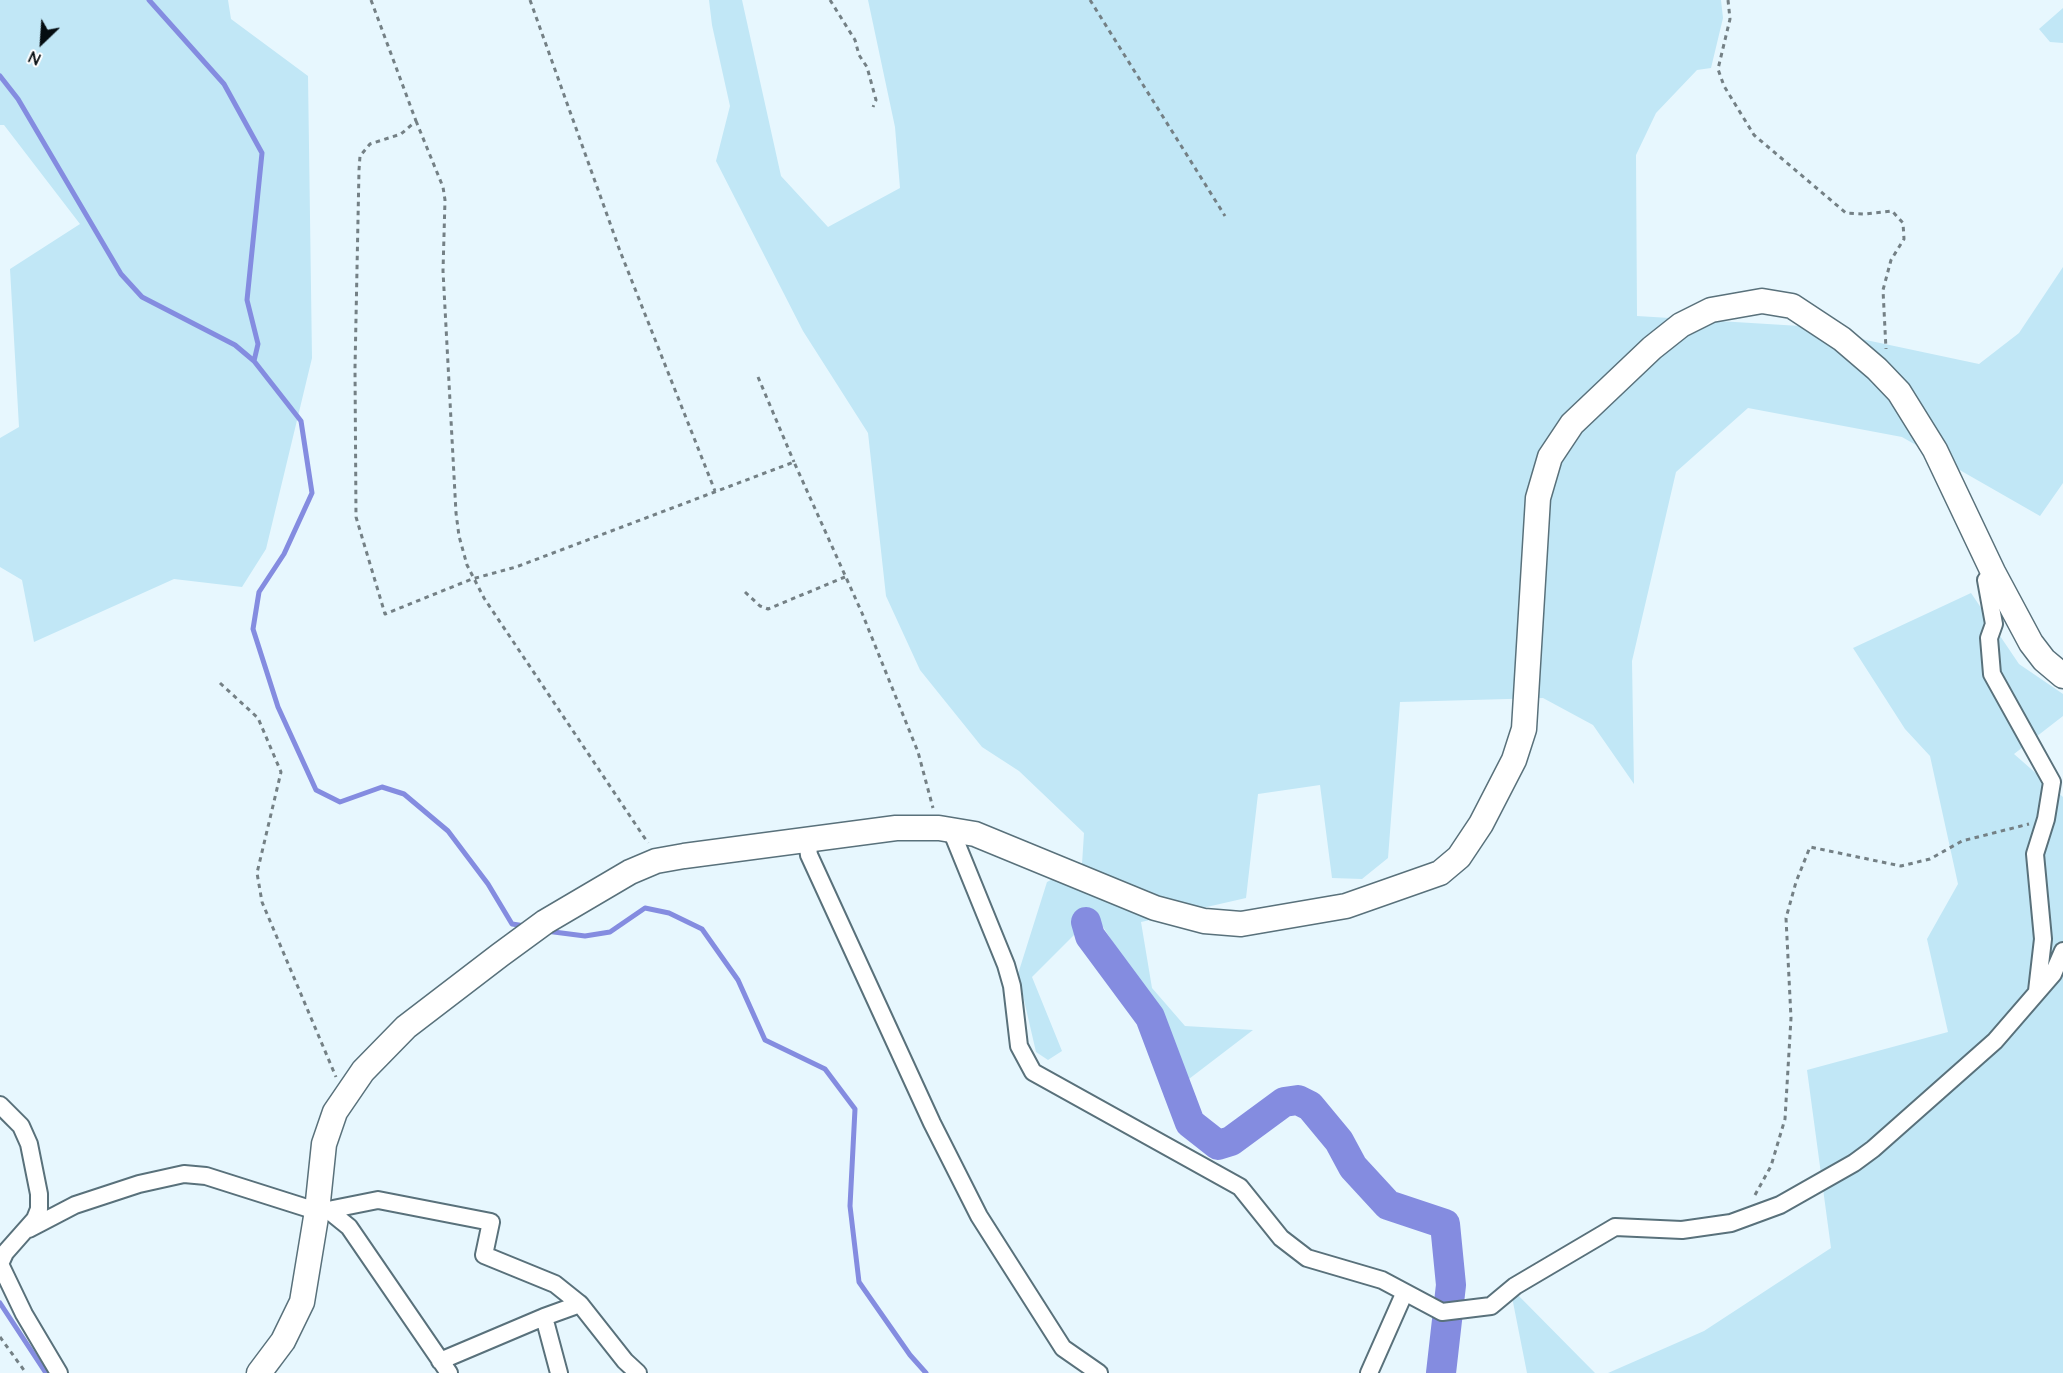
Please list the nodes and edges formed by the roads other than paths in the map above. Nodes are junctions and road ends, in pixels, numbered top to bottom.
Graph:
1 (1993, 572) junction
2 (2063, 676) edge
3 (945, 829) junction
4 (807, 841) junction
5 (2063, 951) edge
6 (2037, 991) junction
7 (0, 1105) edge
8 (323, 1210) junction
9 (29, 1229) junction
10 (0, 1264) edge
11 (1404, 1294) junction
12 (580, 1304) junction
13 (544, 1317) junction
14 (445, 1367) edge
15 (59, 1373) edge
16 (259, 1373) edge
17 (559, 1373) edge
18 (638, 1373) edge
19 (1099, 1373) edge
20 (1369, 1373) edge

1 - 2 street
1 - 3 street
1 - 6 street
3 - 4 street
3 - 11 street
4 - 8 street
4 - 19 street
5 - 6 street
6 - 11 street
7 - 9 street
8 - 9 street
8 - 12 street
8 - 14 street
8 - 16 street
9 - 10 street
10 - 15 street
11 - 20 street
12 - 13 street
12 - 18 street
13 - 14 street
13 - 17 street

